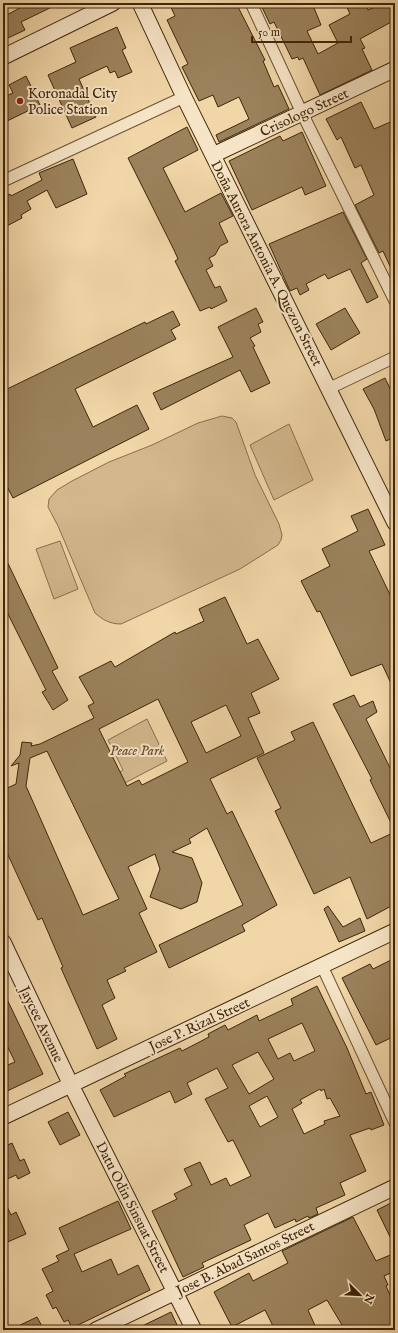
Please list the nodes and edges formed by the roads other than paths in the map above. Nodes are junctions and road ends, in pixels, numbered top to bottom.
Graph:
1 (113, 3) edge
2 (140, 3) edge
3 (251, 3) edge
4 (3, 57) edge
5 (395, 68) edge
6 (184, 97) junction
7 (302, 113) junction
8 (213, 156) junction
9 (3, 181) edge
10 (395, 301) edge
11 (395, 357) edge
12 (330, 388) junction
13 (395, 523) edge
14 (395, 931) edge
15 (3, 942) edge
16 (322, 966) junction
17 (71, 1085) junction
18 (3, 1117) edge
19 (395, 1123) edge
20 (395, 1187) edge
21 (175, 1292) junction
22 (96, 1330) edge
23 (194, 1330) edge

1 - 4 street
2 - 6 street, Doña Aurora Antonia A. Quezon Street
3 - 7 street
5 - 7 street, Crisologo Street
6 - 8 street, Doña Aurora Antonia A. Quezon Street
6 - 9 street
7 - 8 street, Crisologo Street
7 - 10 street
8 - 12 street, Doña Aurora Antonia A. Quezon Street
11 - 12 street
12 - 13 street, Doña Aurora Antonia A. Quezon Street
14 - 16 street, Jose P. Rizal Street
15 - 17 street, Jaycee Avenue
16 - 17 street, Jose P. Rizal Street
16 - 19 street
17 - 18 street, Jose P. Rizal Street
17 - 21 street, Datu Odin Sinsuat Street
20 - 21 street, Jose B. Abad Santos Street
21 - 22 street, Jose B. Abad Santos Street
21 - 23 street, Datu Odin Sinsuat Street

